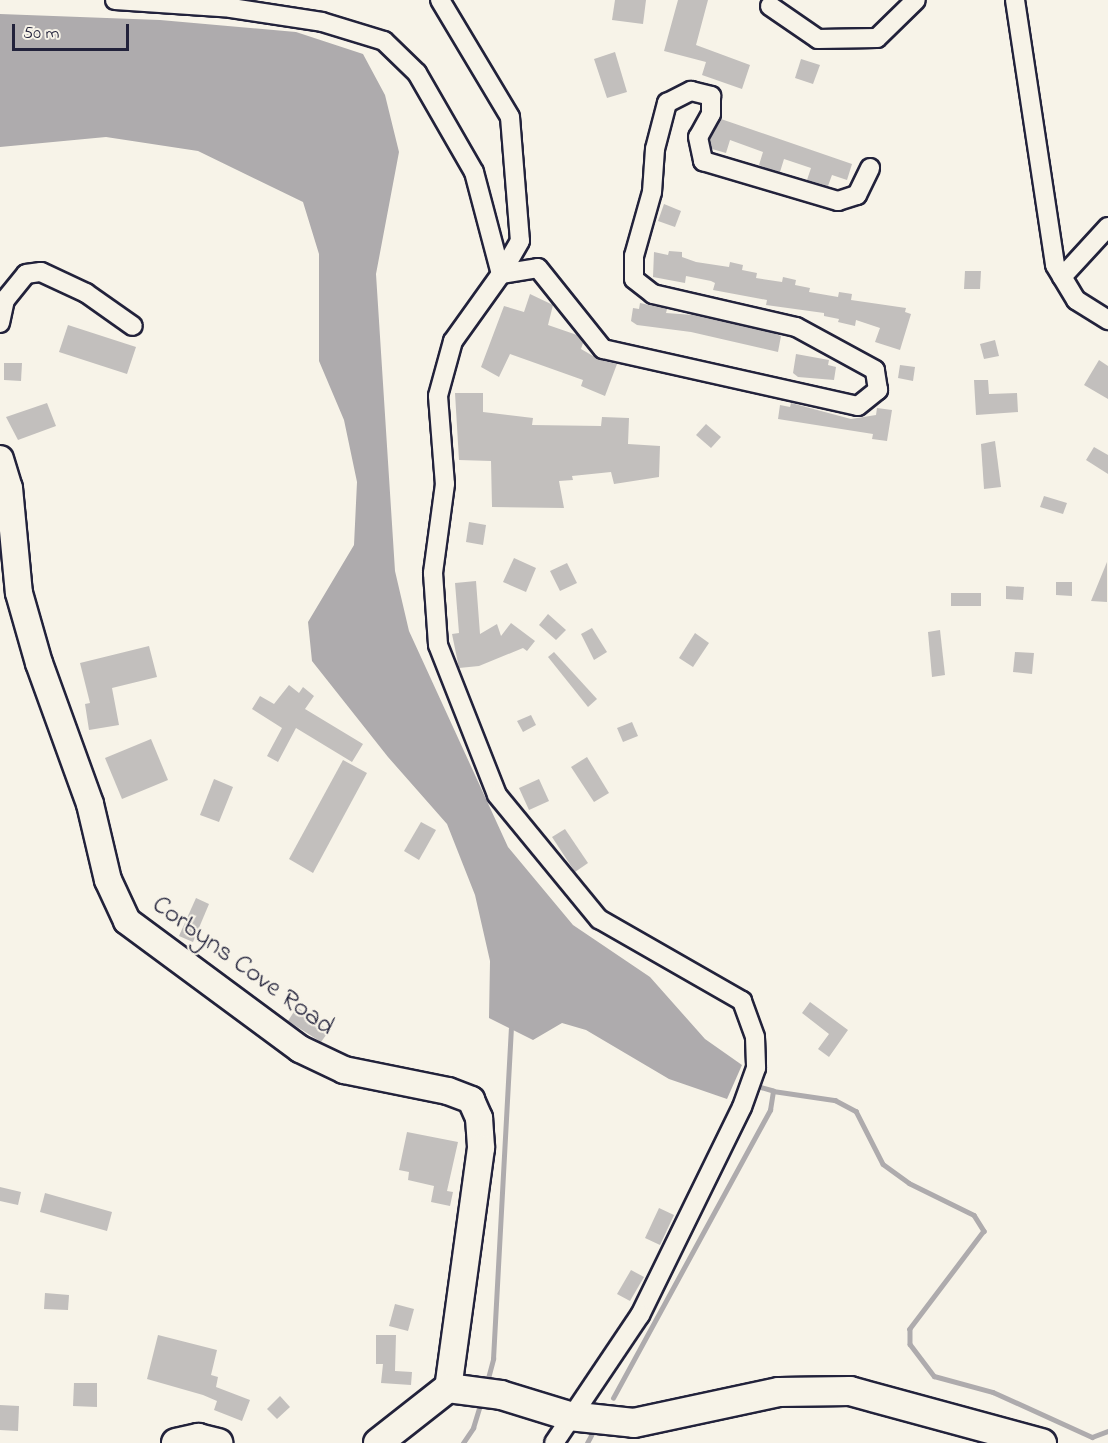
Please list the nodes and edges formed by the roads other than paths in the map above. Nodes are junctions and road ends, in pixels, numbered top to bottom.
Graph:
1 (115, 0) edge
2 (440, 0) edge
3 (916, 0) edge
4 (1015, 0) edge
5 (770, 6) dead end
6 (870, 168) dead end
7 (1108, 227) edge
8 (501, 274) junction
9 (1062, 277) junction
10 (1108, 320) edge
11 (0, 322) edge
12 (133, 326) dead end
13 (0, 459) edge
14 (460, 1389) junction
15 (569, 1416) junction
16 (176, 1443) edge
17 (218, 1443) edge
18 (378, 1443) edge
19 (554, 1443) edge
20 (1042, 1443) edge

1 - 8 street
2 - 8 street
3 - 5 street
4 - 9 street
6 - 8 street
7 - 9 street
8 - 15 street
9 - 10 street
11 - 12 street
13 - 14 main road, Corbyns Cove Road
14 - 15 main road
14 - 18 main road
15 - 19 street
15 - 20 main road
16 - 17 main road

